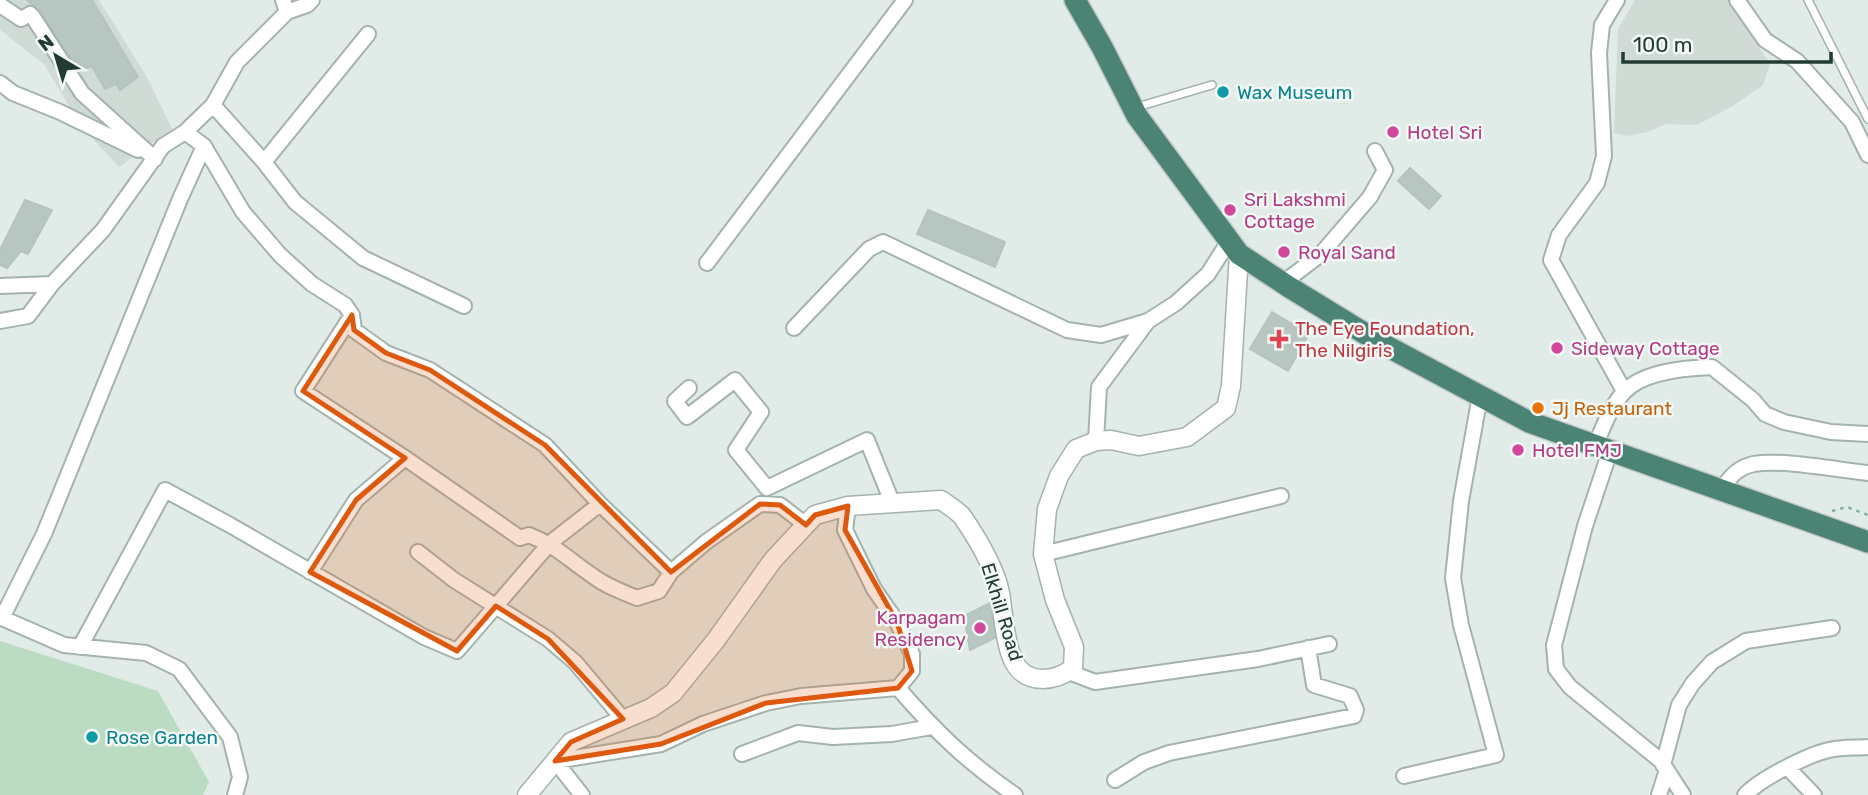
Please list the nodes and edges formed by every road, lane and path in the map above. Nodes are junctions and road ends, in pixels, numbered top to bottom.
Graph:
1 (312, 0) edge
2 (905, 0) edge
3 (1075, 0) edge
4 (1617, 0) edge
5 (1737, 0) edge
6 (1808, 0) edge
7 (0, 5) edge
8 (285, 6) edge
9 (28, 7) edge
10 (368, 34) dead end
11 (0, 83) edge
12 (1212, 85) dead end
13 (213, 105) junction
14 (1133, 108) junction
15 (1868, 119) edge
16 (185, 132) junction
17 (204, 146) junction
18 (1375, 151) dead end
19 (1868, 155) edge
20 (155, 159) junction
21 (264, 162) junction
22 (1234, 247) junction
23 (707, 263) dead end
24 (52, 284) junction
25 (1283, 284) junction
26 (0, 286) edge
27 (464, 306) dead end
28 (352, 315) junction
29 (0, 321) edge
30 (1148, 321) junction
31 (794, 328) dead end
32 (688, 388) dead end
33 (1625, 391) junction
34 (1480, 396) junction
35 (1868, 434) edge
36 (1096, 441) junction
37 (1602, 449) junction
38 (405, 458) junction
39 (1868, 473) edge
40 (1721, 491) junction
41 (1281, 496) dead end
42 (892, 502) junction
43 (600, 503) junction
44 (848, 506) junction
45 (1868, 515) edge
46 (806, 525) junction
47 (1828, 526) junction
48 (1868, 542) edge
49 (550, 543) junction
50 (418, 552) dead end
51 (1044, 554) junction
52 (310, 572) junction
53 (671, 572) junction
54 (495, 606) junction
55 (1, 618) edge
56 (1832, 628) dead end
57 (1329, 644) dead end
58 (80, 647) junction
59 (1308, 648) junction
60 (1069, 672) junction
61 (898, 688) junction
62 (623, 719) junction
63 (932, 727) junction
64 (1868, 747) edge
65 (742, 754) dead end
66 (555, 761) junction
67 (1787, 767) junction
68 (1665, 768) junction
69 (1404, 776) dead end
70 (1115, 780) dead end
71 (235, 795) edge
72 (527, 795) edge
73 (582, 795) edge
74 (1015, 795) edge
75 (1659, 795) edge
76 (1683, 795) edge
77 (1745, 795) edge
78 (1814, 795) edge

1 - 8 street
2 - 23 street
3 - 14 highway
4 - 33 street
5 - 19 street
6 - 15 lane
7 - 9 street
8 - 13 street
9 - 20 street
10 - 21 street
11 - 20 street
12 - 14 lane
13 - 16 street
13 - 21 street
14 - 22 highway
16 - 17 street
16 - 20 street
17 - 28 street
17 - 55 street
18 - 25 street
20 - 24 street
21 - 27 street
22 - 25 highway
22 - 30 street
22 - 36 street
24 - 26 street
24 - 29 street
25 - 34 highway
28 - 38 street
28 - 43 street
30 - 31 street
30 - 36 street
32 - 42 street
33 - 35 street
33 - 37 street
34 - 37 highway
34 - 69 street
36 - 51 street
37 - 40 highway
37 - 68 street
38 - 49 street
38 - 52 street
39 - 40 street
40 - 47 highway
41 - 51 street
42 - 44 street, Elkhill Road
42 - 60 street, Elkhill Road
43 - 49 street
43 - 53 street
44 - 46 street, Elkhill Road
44 - 61 street
45 - 47 path
46 - 53 street
46 - 62 street, Elkhill Road
47 - 48 highway
49 - 53 street
49 - 54 street
50 - 54 street
51 - 60 street
52 - 54 street
52 - 58 street
54 - 62 street
55 - 58 street
56 - 68 street
57 - 59 street
58 - 71 street
59 - 60 street
59 - 70 street
61 - 63 street
61 - 66 street
62 - 66 street, Elkhill Road
63 - 65 street
63 - 74 street
64 - 67 street
66 - 72 street, Elkhill Road
66 - 73 street
67 - 77 street
67 - 78 street
68 - 75 street
68 - 76 street

